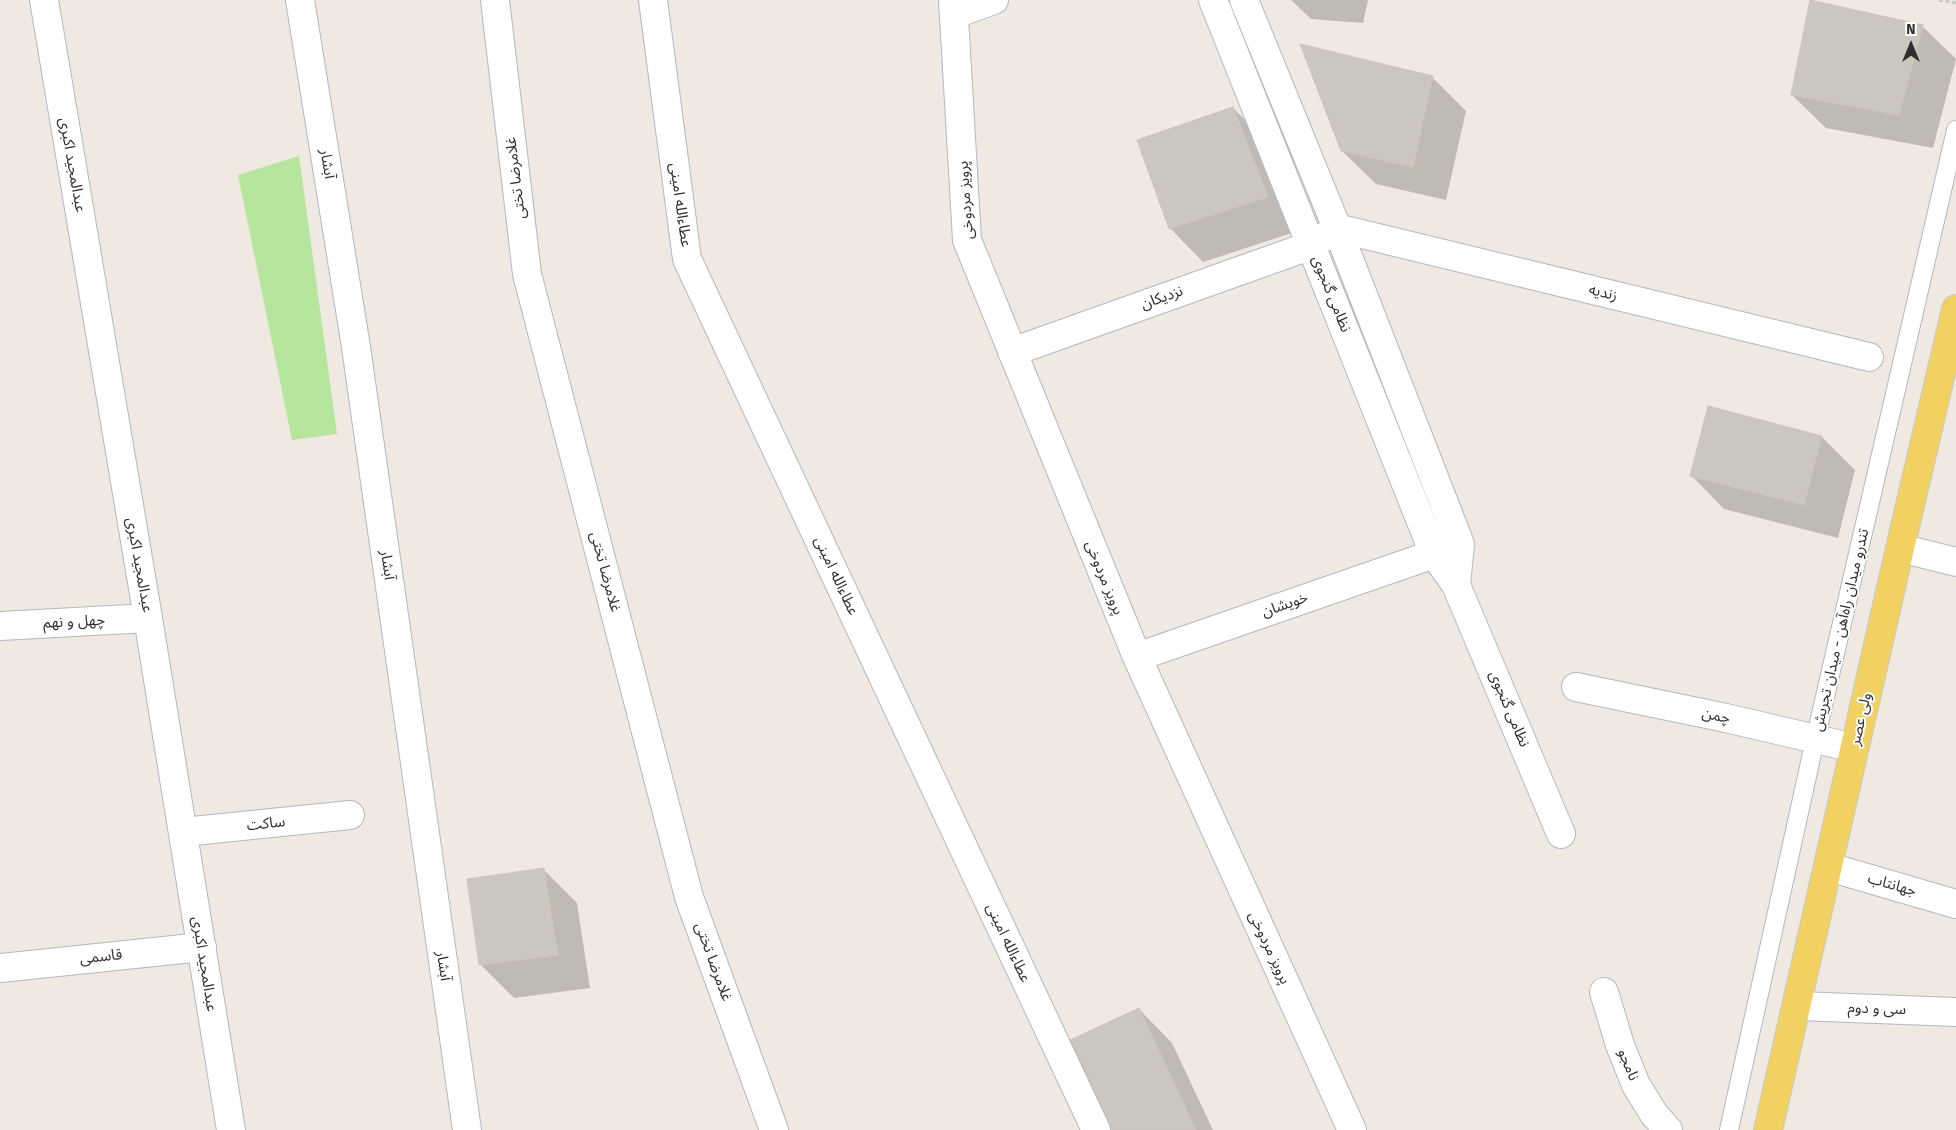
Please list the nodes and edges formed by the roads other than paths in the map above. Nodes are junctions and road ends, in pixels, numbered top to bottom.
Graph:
1 (44, 0) edge
2 (300, 0) edge
3 (495, 0) edge
4 (652, 0) edge
5 (994, 0) edge
6 (1213, 0) edge
7 (1244, 0) edge
8 (954, 7) edge
9 (1956, 130) edge
10 (1338, 228) junction
11 (1312, 245) junction
12 (1956, 309) edge
13 (1012, 352) junction
14 (1869, 357) dead end
15 (1900, 548) junction
16 (1434, 554) junction
17 (1956, 562) edge
18 (1456, 585) junction
19 (148, 618) junction
20 (0, 626) edge
21 (1136, 657) junction
22 (1576, 687) dead end
23 (1815, 740) junction
24 (1854, 748) junction
25 (350, 815) dead end
26 (183, 832) junction
27 (1561, 834) dead end
28 (1829, 867) junction
29 (1956, 904) edge
30 (202, 947) junction
31 (0, 968) edge
32 (1604, 992) dead end
33 (1798, 1006) junction
34 (1956, 1012) edge
35 (232, 1130) edge
36 (467, 1130) edge
37 (774, 1130) edge
38 (1096, 1130) edge
39 (1352, 1130) edge
40 (1668, 1130) edge
41 (1728, 1130) edge
42 (1768, 1130) edge

1 - 19 street, عبدالمجید اکبری
2 - 36 street, آبشار
3 - 37 street, غلامرضا تختی
4 - 38 street, عطاءالله امینی
5 - 8 street
6 - 11 street, نظامی گنجوی
7 - 10 street, نظامی گنجوی
8 - 13 street, پرویز مردوخی
9 - 23 lane, تندرو میدان راه‌آهن - میدان تجریش
10 - 11 street, نزدیکان
10 - 14 street, زندیه
10 - 18 street, نظامی گنجوی
11 - 13 street, نزدیکان
11 - 16 street, نظامی گنجوی
12 - 15 main road, ولی عصر
13 - 21 street, پرویز مردوخی
15 - 17 street
15 - 24 main road, ولی عصر
16 - 18 street, نظامی گنجوی
16 - 21 street, خویشان
18 - 27 street, نظامی گنجوی
19 - 20 street, چهل و نهم
19 - 26 street, عبدالمجید اکبری
21 - 39 street, پرویز مردوخی
22 - 23 street, چمن
23 - 24 street, چمن
23 - 41 lane, تندرو میدان راه‌آهن - میدان تجریش
24 - 28 main road, ولی عصر
25 - 26 street, ساکت
26 - 30 street, عبدالمجید اکبری
28 - 29 street, جهانتاب
28 - 33 main road, ولی عصر
30 - 31 street, قاسمی
30 - 35 street, عبدالمجید اکبری
32 - 40 street, نامجو
33 - 34 street, سی و دوم
33 - 42 main road, ولی عصر

